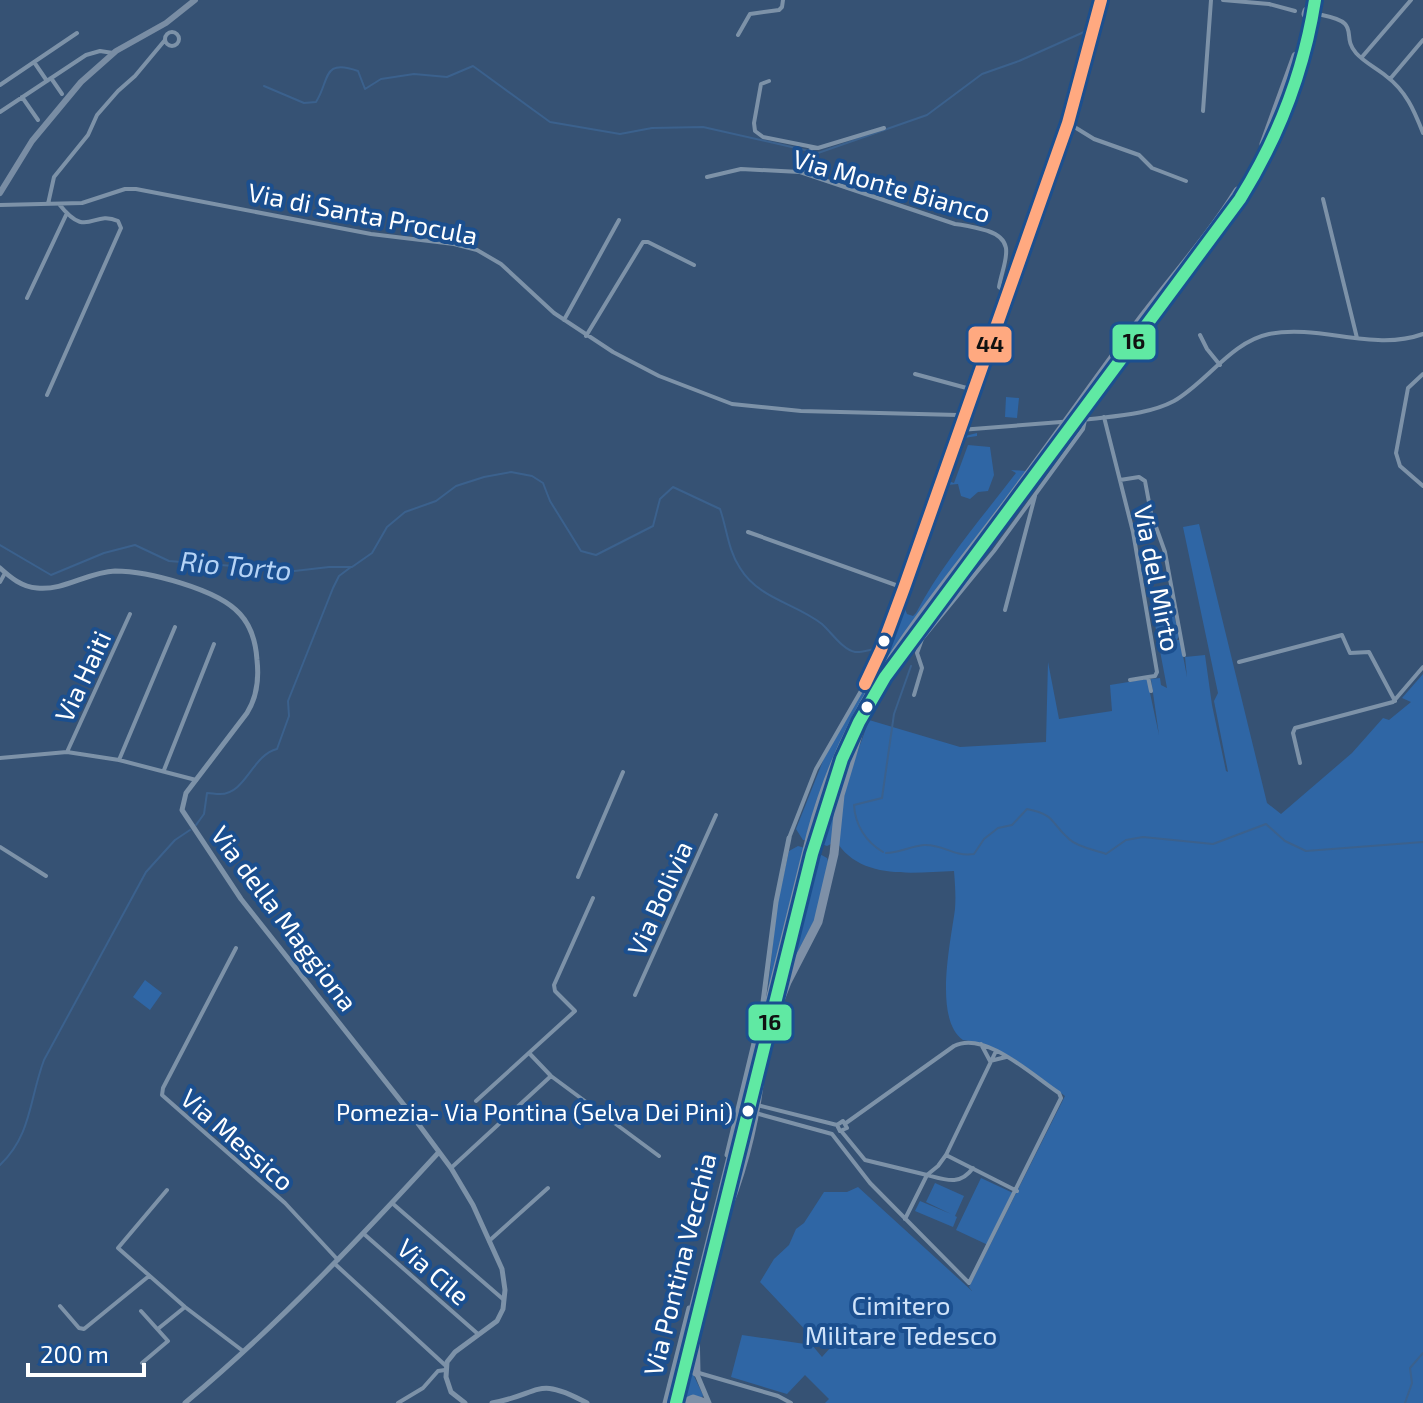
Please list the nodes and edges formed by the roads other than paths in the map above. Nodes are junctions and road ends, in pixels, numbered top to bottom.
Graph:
1 (195, 0) edge
2 (783, 0) edge
3 (1101, 0) edge
4 (1211, 0) edge
5 (1223, 0) edge
6 (1309, 0) edge
7 (1315, 0) edge
8 (1411, 0) edge
9 (1295, 11) dead end
10 (1312, 14) junction
11 (77, 33) dead end
12 (738, 35) dead end
13 (165, 40) dead end
14 (1423, 40) edge
15 (113, 53) junction
16 (1362, 57) junction
17 (34, 62) junction
18 (49, 79) junction
19 (1390, 79) junction
20 (769, 81) dead end
21 (0, 85) edge
22 (62, 94) dead end
23 (22, 97) junction
24 (1203, 111) dead end
25 (0, 112) edge
26 (38, 120) dead end
27 (1068, 123) junction
28 (884, 128) dead end
29 (1423, 133) edge
30 (811, 148) junction
31 (805, 173) junction
32 (707, 177) dead end
33 (1186, 181) dead end
34 (0, 193) edge
35 (1323, 199) dead end
36 (48, 204) junction
37 (59, 204) junction
38 (0, 205) edge
39 (67, 213) junction
40 (619, 220) dead end
41 (694, 265) dead end
42 (1009, 294) junction
43 (27, 298) dead end
44 (564, 320) junction
45 (1423, 334) edge
46 (1200, 335) dead end
47 (586, 336) junction
48 (1357, 338) junction
49 (1220, 365) junction
50 (915, 374) dead end
51 (1423, 374) edge
52 (974, 390) junction
53 (47, 395) dead end
54 (1104, 417) junction
55 (964, 418) junction
56 (1084, 420) junction
57 (960, 430) junction
58 (1120, 480) junction
59 (1423, 486) edge
60 (1037, 490) junction
61 (748, 532) dead end
62 (2, 570) edge
63 (0, 582) edge
64 (904, 588) junction
65 (1005, 610) dead end
66 (130, 614) dead end
67 (175, 627) dead end
68 (214, 644) dead end
69 (1184, 655) dead end
70 (893, 660) junction
71 (1239, 662) dead end
72 (1423, 667) edge
73 (1148, 677) junction
74 (1130, 680) dead end
75 (1151, 691) dead end
76 (914, 695) dead end
77 (1395, 701) junction
78 (866, 708) junction
79 (67, 752) junction
80 (0, 758) edge
81 (119, 760) junction
82 (1300, 763) dead end
83 (835, 766) junction
84 (164, 770) junction
85 (623, 772) dead end
86 (196, 780) junction
87 (716, 815) dead end
88 (789, 838) joint
89 (0, 847) edge
90 (809, 852) junction
91 (46, 876) dead end
92 (578, 877) dead end
93 (593, 898) dead end
94 (236, 948) dead end
95 (635, 995) dead end
96 (772, 1021) junction
97 (981, 1044) junction
98 (996, 1051) junction
99 (530, 1054) junction
100 (762, 1057) junction
101 (1006, 1057) junction
102 (990, 1061) junction
103 (551, 1076) junction
104 (476, 1101) dead end
105 (772, 1109) junction
106 (757, 1111) junction
107 (846, 1123) junction
108 (837, 1125) junction
109 (842, 1132) junction
110 (439, 1152) junction
111 (946, 1155) junction
112 (659, 1156) dead end
113 (451, 1168) junction
114 (973, 1168) junction
115 (927, 1175) junction
116 (548, 1188) dead end
117 (167, 1190) dead end
118 (1017, 1191) junction
119 (392, 1203) junction
120 (905, 1219) junction
121 (721, 1224) junction
122 (364, 1234) junction
123 (489, 1241) junction
124 (337, 1262) junction
125 (149, 1276) junction
126 (504, 1300) junction
127 (60, 1306) dead end
128 (185, 1307) junction
129 (141, 1311) dead end
130 (695, 1326) junction
131 (159, 1328) junction
132 (480, 1336) junction
133 (246, 1352) junction
134 (142, 1363) dead end
135 (446, 1368) junction
136 (696, 1372) junction
137 (185, 1403) edge
138 (398, 1403) edge
139 (465, 1403) edge
140 (492, 1403) edge
141 (587, 1403) edge
142 (669, 1403) edge
143 (684, 1403) edge
144 (707, 1403) edge
145 (791, 1403) edge

1 - 15 main road
2 - 12 street
3 - 27 street, Via Pontina Vecchia
4 - 24 street
5 - 9 street
6 - 10 highway
7 - 10 highway
8 - 16 street
10 - 16 street
10 - 70 highway
11 - 17 street
13 - 36 street
14 - 19 street
15 - 18 street
15 - 34 main road
16 - 19 street
17 - 18 street
17 - 21 street
18 - 22 street
18 - 23 street
19 - 29 street
20 - 30 street
23 - 25 street
23 - 26 street
27 - 33 street
27 - 42 street, Via Pontina Vecchia
28 - 30 street
30 - 31 street
31 - 32 street, Via Monte Bianco
31 - 42 street, Via Monte Bianco
35 - 48 street
36 - 37 street, Via di Santa Procula
36 - 38 street, Via di Santa Procula
37 - 39 street
37 - 44 street, Via di Santa Procula
39 - 43 street
39 - 53 street
40 - 44 street
41 - 47 street
42 - 52 street, Via Pontina Vecchia
44 - 47 street, Via di Santa Procula
45 - 48 street
46 - 49 street
47 - 55 street, Via di Santa Procula
48 - 49 street
49 - 54 street
50 - 52 street
51 - 59 street
52 - 55 street, Via Pontina Vecchia
54 - 56 street
54 - 58 street, Via del Mirto
55 - 57 street, Via Pontina Vecchia
56 - 57 street, bridge
56 - 60 street
57 - 64 street, Via Pontina Vecchia
58 - 69 street, Via del Mirto
58 - 73 street, Via del Mirto
60 - 65 street
60 - 76 street
61 - 64 street
62 - 63 street
62 - 86 street, Via della Maggiona
64 - 88 street, Via Pontina Vecchia
66 - 79 street, Via Haiti
67 - 81 street
68 - 84 street
70 - 78 highway
70 - 83 highway
71 - 77 street
72 - 77 street
73 - 74 street
73 - 75 street
77 - 82 street
78 - 83 highway
78 - 96 highway
79 - 80 street
79 - 81 street
81 - 84 street
83 - 90 highway
84 - 86 street
85 - 92 street
86 - 110 street, Via della Maggiona
87 - 95 street, Via Bolivia
88 - 142 street, Via Pontina Vecchia
89 - 91 street
90 - 96 highway
90 - 142 highway
93 - 99 street
94 - 124 street, Via Messico
96 - 100 highway
97 - 98 street
97 - 102 street
97 - 107 street
98 - 101 street
98 - 102 street
99 - 103 street
99 - 104 street
100 - 106 highway
100 - 121 highway
101 - 102 street
101 - 118 street
102 - 111 street
103 - 112 street
103 - 113 street
105 - 106 street
105 - 106 street
105 - 108 street
106 - 120 street
106 - 121 highway
107 - 108 street
107 - 109 street
108 - 109 street
109 - 115 street
110 - 113 street, Via della Maggiona
110 - 119 street
111 - 114 street
111 - 115 street
113 - 123 street, Via della Maggiona
114 - 115 street
114 - 118 street
115 - 120 street
116 - 123 street
117 - 125 street
118 - 120 street
119 - 122 street
119 - 126 street
121 - 130 highway
122 - 124 street
122 - 132 street, Via Cile
123 - 126 street, Via della Maggiona
124 - 133 street
124 - 135 street
125 - 127 street
125 - 128 street
126 - 132 street
128 - 131 street
128 - 133 street
129 - 131 street
130 - 136 highway
130 - 142 highway
131 - 134 street
132 - 135 street
133 - 137 street
135 - 138 street
135 - 139 street
136 - 144 street
136 - 145 street
140 - 141 street
143 - 144 highway

